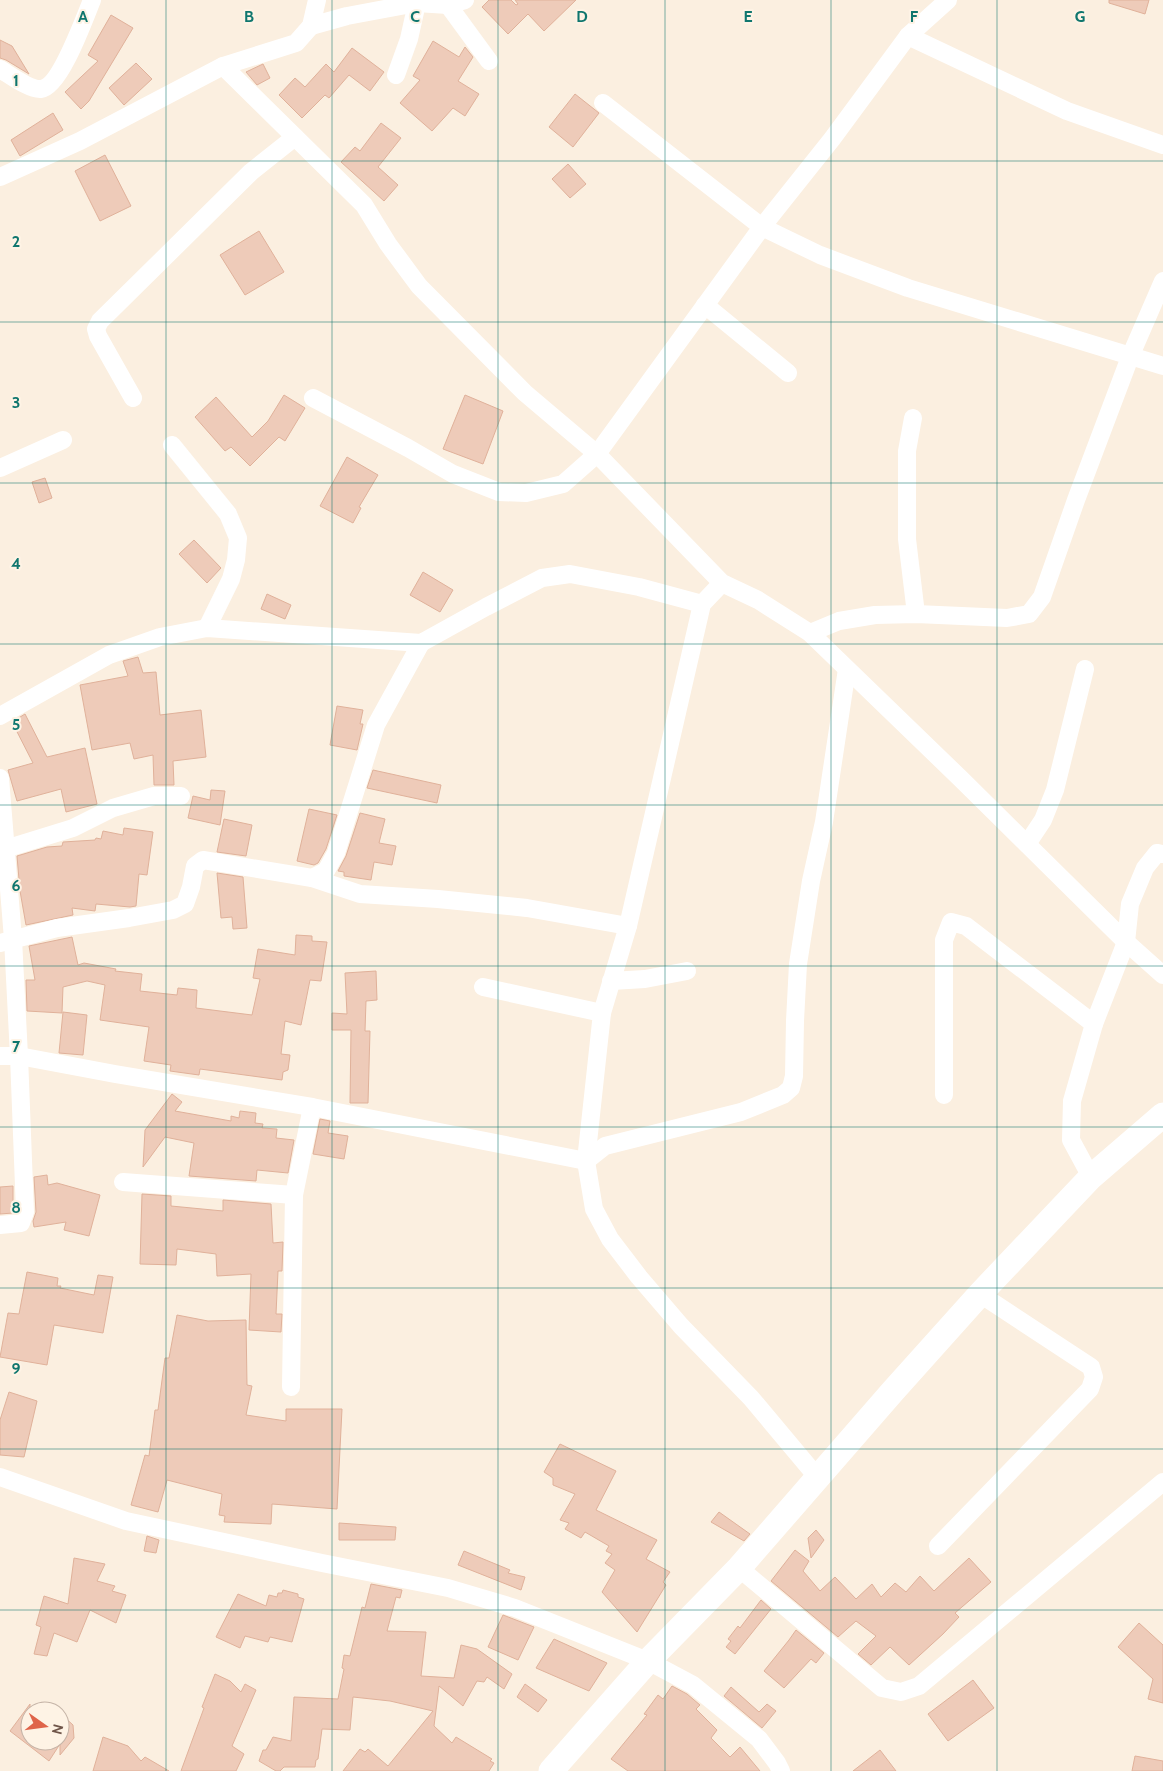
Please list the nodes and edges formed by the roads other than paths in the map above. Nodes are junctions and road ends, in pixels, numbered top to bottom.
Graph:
1 (92, 0) edge
2 (317, 0) edge
3 (465, 0) edge
4 (417, 3) junction
5 (940, 3) edge
6 (448, 5) junction
7 (311, 26) junction
8 (908, 36) junction
9 (489, 61) dead end
10 (224, 66) junction
11 (0, 69) edge
12 (396, 75) dead end
13 (603, 103) dead end
14 (295, 137) junction
15 (1163, 145) edge
16 (0, 177) edge
17 (762, 227) junction
18 (1163, 280) edge
19 (705, 305) junction
20 (1130, 357) junction
21 (1163, 366) edge
22 (788, 373) dead end
23 (133, 398) dead end
24 (313, 398) dead end
25 (913, 418) dead end
26 (63, 440) dead end
27 (172, 445) dead end
28 (597, 454) junction
29 (0, 468) edge
30 (722, 583) junction
31 (702, 604) junction
32 (916, 614) junction
33 (207, 628) junction
34 (810, 633) junction
35 (421, 643) junction
36 (847, 669) junction
37 (1085, 669) dead end
38 (0, 716) edge
39 (0, 778) edge
40 (181, 796) dead end
41 (1027, 844) junction
42 (5, 849) junction
43 (1163, 854) edge
44 (312, 878) junction
45 (628, 926) junction
46 (6, 941) edge
47 (1126, 942) junction
48 (687, 971) dead end
49 (1163, 975) edge
50 (611, 981) junction
51 (483, 987) dead end
52 (602, 1013) junction
53 (1094, 1024) junction
54 (0, 1056) edge
55 (19, 1056) junction
56 (944, 1095) dead end
57 (312, 1108) junction
58 (1163, 1115) edge
59 (586, 1161) junction
60 (1092, 1177) junction
61 (123, 1182) dead end
62 (294, 1195) junction
63 (0, 1225) edge
64 (980, 1294) junction
65 (292, 1387) dead end
66 (0, 1477) edge
67 (818, 1478) junction
68 (1163, 1482) edge
69 (938, 1546) dead end
70 (739, 1568) junction
71 (648, 1661) junction
72 (551, 1771) edge
73 (781, 1771) edge

1 - 11 street
2 - 7 street
3 - 6 street
4 - 6 street
4 - 7 street
4 - 12 street
5 - 8 street
6 - 9 street
7 - 10 street
8 - 15 street
8 - 17 street
10 - 14 street
10 - 16 street
13 - 17 street
14 - 23 street
14 - 28 street
17 - 19 street
17 - 20 street
18 - 20 street
19 - 22 street
19 - 28 street
20 - 21 street
20 - 32 street
24 - 28 street
25 - 32 street
26 - 29 street
27 - 33 street
28 - 30 street
30 - 31 street
30 - 34 street
31 - 35 street
31 - 45 street
32 - 34 street
33 - 35 street
33 - 38 street
34 - 36 street
35 - 44 street
36 - 41 street
36 - 59 street
37 - 41 street
39 - 42 street
40 - 42 street
41 - 47 street
42 - 46 street
43 - 47 street
44 - 45 street
44 - 46 street
45 - 50 street
46 - 55 street
47 - 49 street
47 - 53 street
48 - 50 street
50 - 52 street
51 - 52 street
52 - 59 street
53 - 56 street
53 - 60 street
54 - 55 street
55 - 57 street
55 - 63 street
57 - 59 street
57 - 62 street
58 - 60 street
59 - 67 street
60 - 64 street
61 - 62 street
62 - 65 street
64 - 67 street
64 - 69 street
66 - 71 street
67 - 70 street
68 - 70 street
70 - 71 street
71 - 72 street
71 - 73 street

